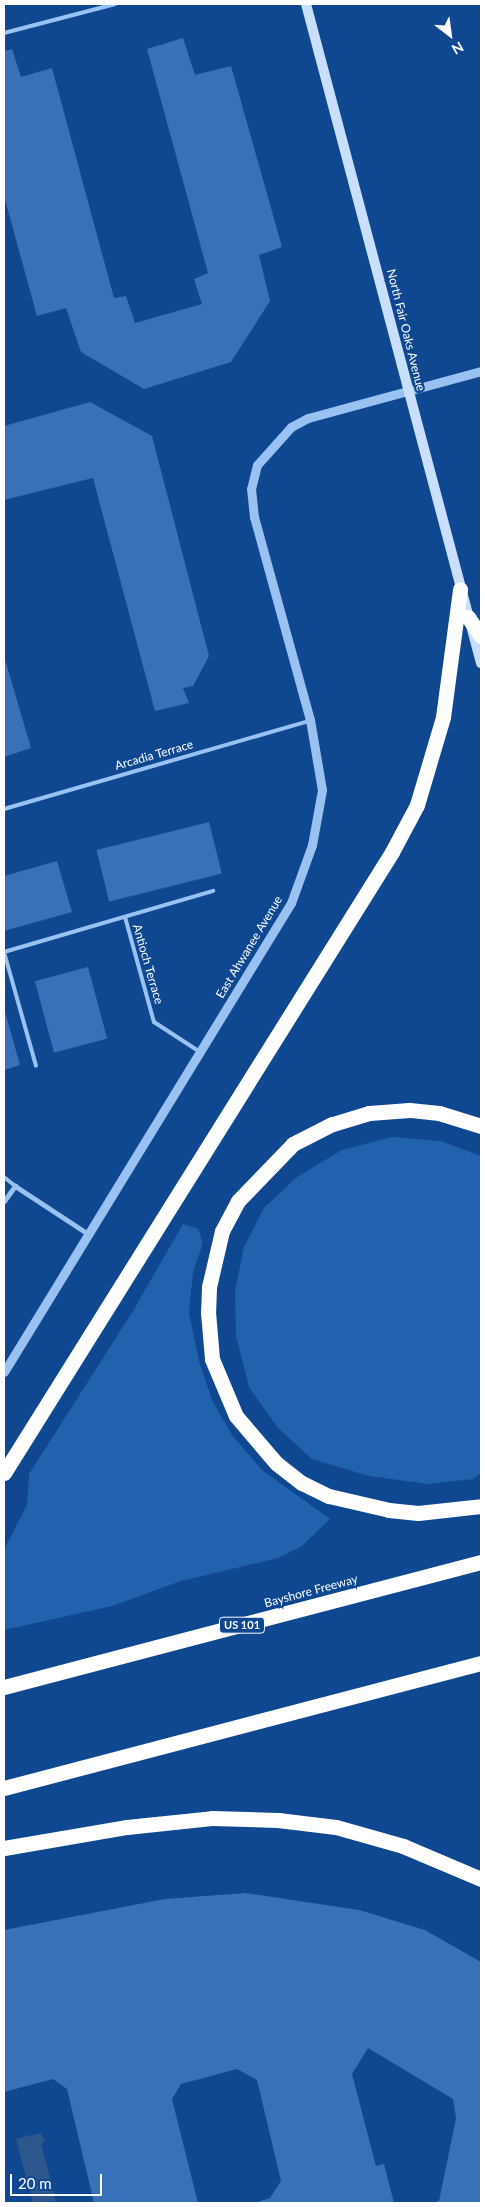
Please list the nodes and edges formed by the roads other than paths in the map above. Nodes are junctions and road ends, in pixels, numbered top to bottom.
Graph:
1 (115, 4) edge
2 (306, 4) edge
3 (4, 33) edge
4 (481, 371) edge
5 (407, 389) junction
6 (460, 589) junction
7 (468, 617) junction
8 (481, 636) edge
9 (481, 663) edge
10 (310, 720) junction
11 (4, 809) edge
12 (213, 891) dead end
13 (124, 917) junction
14 (4, 952) edge
15 (200, 1052) junction
16 (36, 1066) dead end
17 (481, 1126) edge
18 (4, 1177) edge
19 (15, 1186) junction
20 (4, 1201) edge
21 (88, 1234) junction
22 (4, 1372) edge
23 (4, 1473) edge
24 (481, 1506) edge
25 (481, 1562) edge
26 (481, 1663) edge
27 (4, 1687) edge
28 (4, 1788) edge
29 (4, 1848) edge
30 (481, 1879) edge

1 - 3 lane
2 - 5 main road, North Fair Oaks Avenue
4 - 5 street, East Ahwanee Avenue
5 - 6 main road, North Fair Oaks Avenue
5 - 10 street, East Ahwanee Avenue
6 - 7 main road, North Fair Oaks Avenue
6 - 23 highway
7 - 8 highway
7 - 9 main road, North Fair Oaks Avenue
10 - 11 lane, Arcadia Terrace
10 - 15 street, East Ahwanee Avenue
12 - 13 lane
13 - 14 lane
13 - 15 lane, Antioch Terrace
14 - 16 lane
15 - 21 street, East Ahwanee Avenue
17 - 24 highway
18 - 19 lane
19 - 20 street
19 - 21 street
21 - 22 street, East Ahwanee Avenue
25 - 27 highway, Bayshore Freeway / US 101
26 - 28 highway
29 - 30 highway

